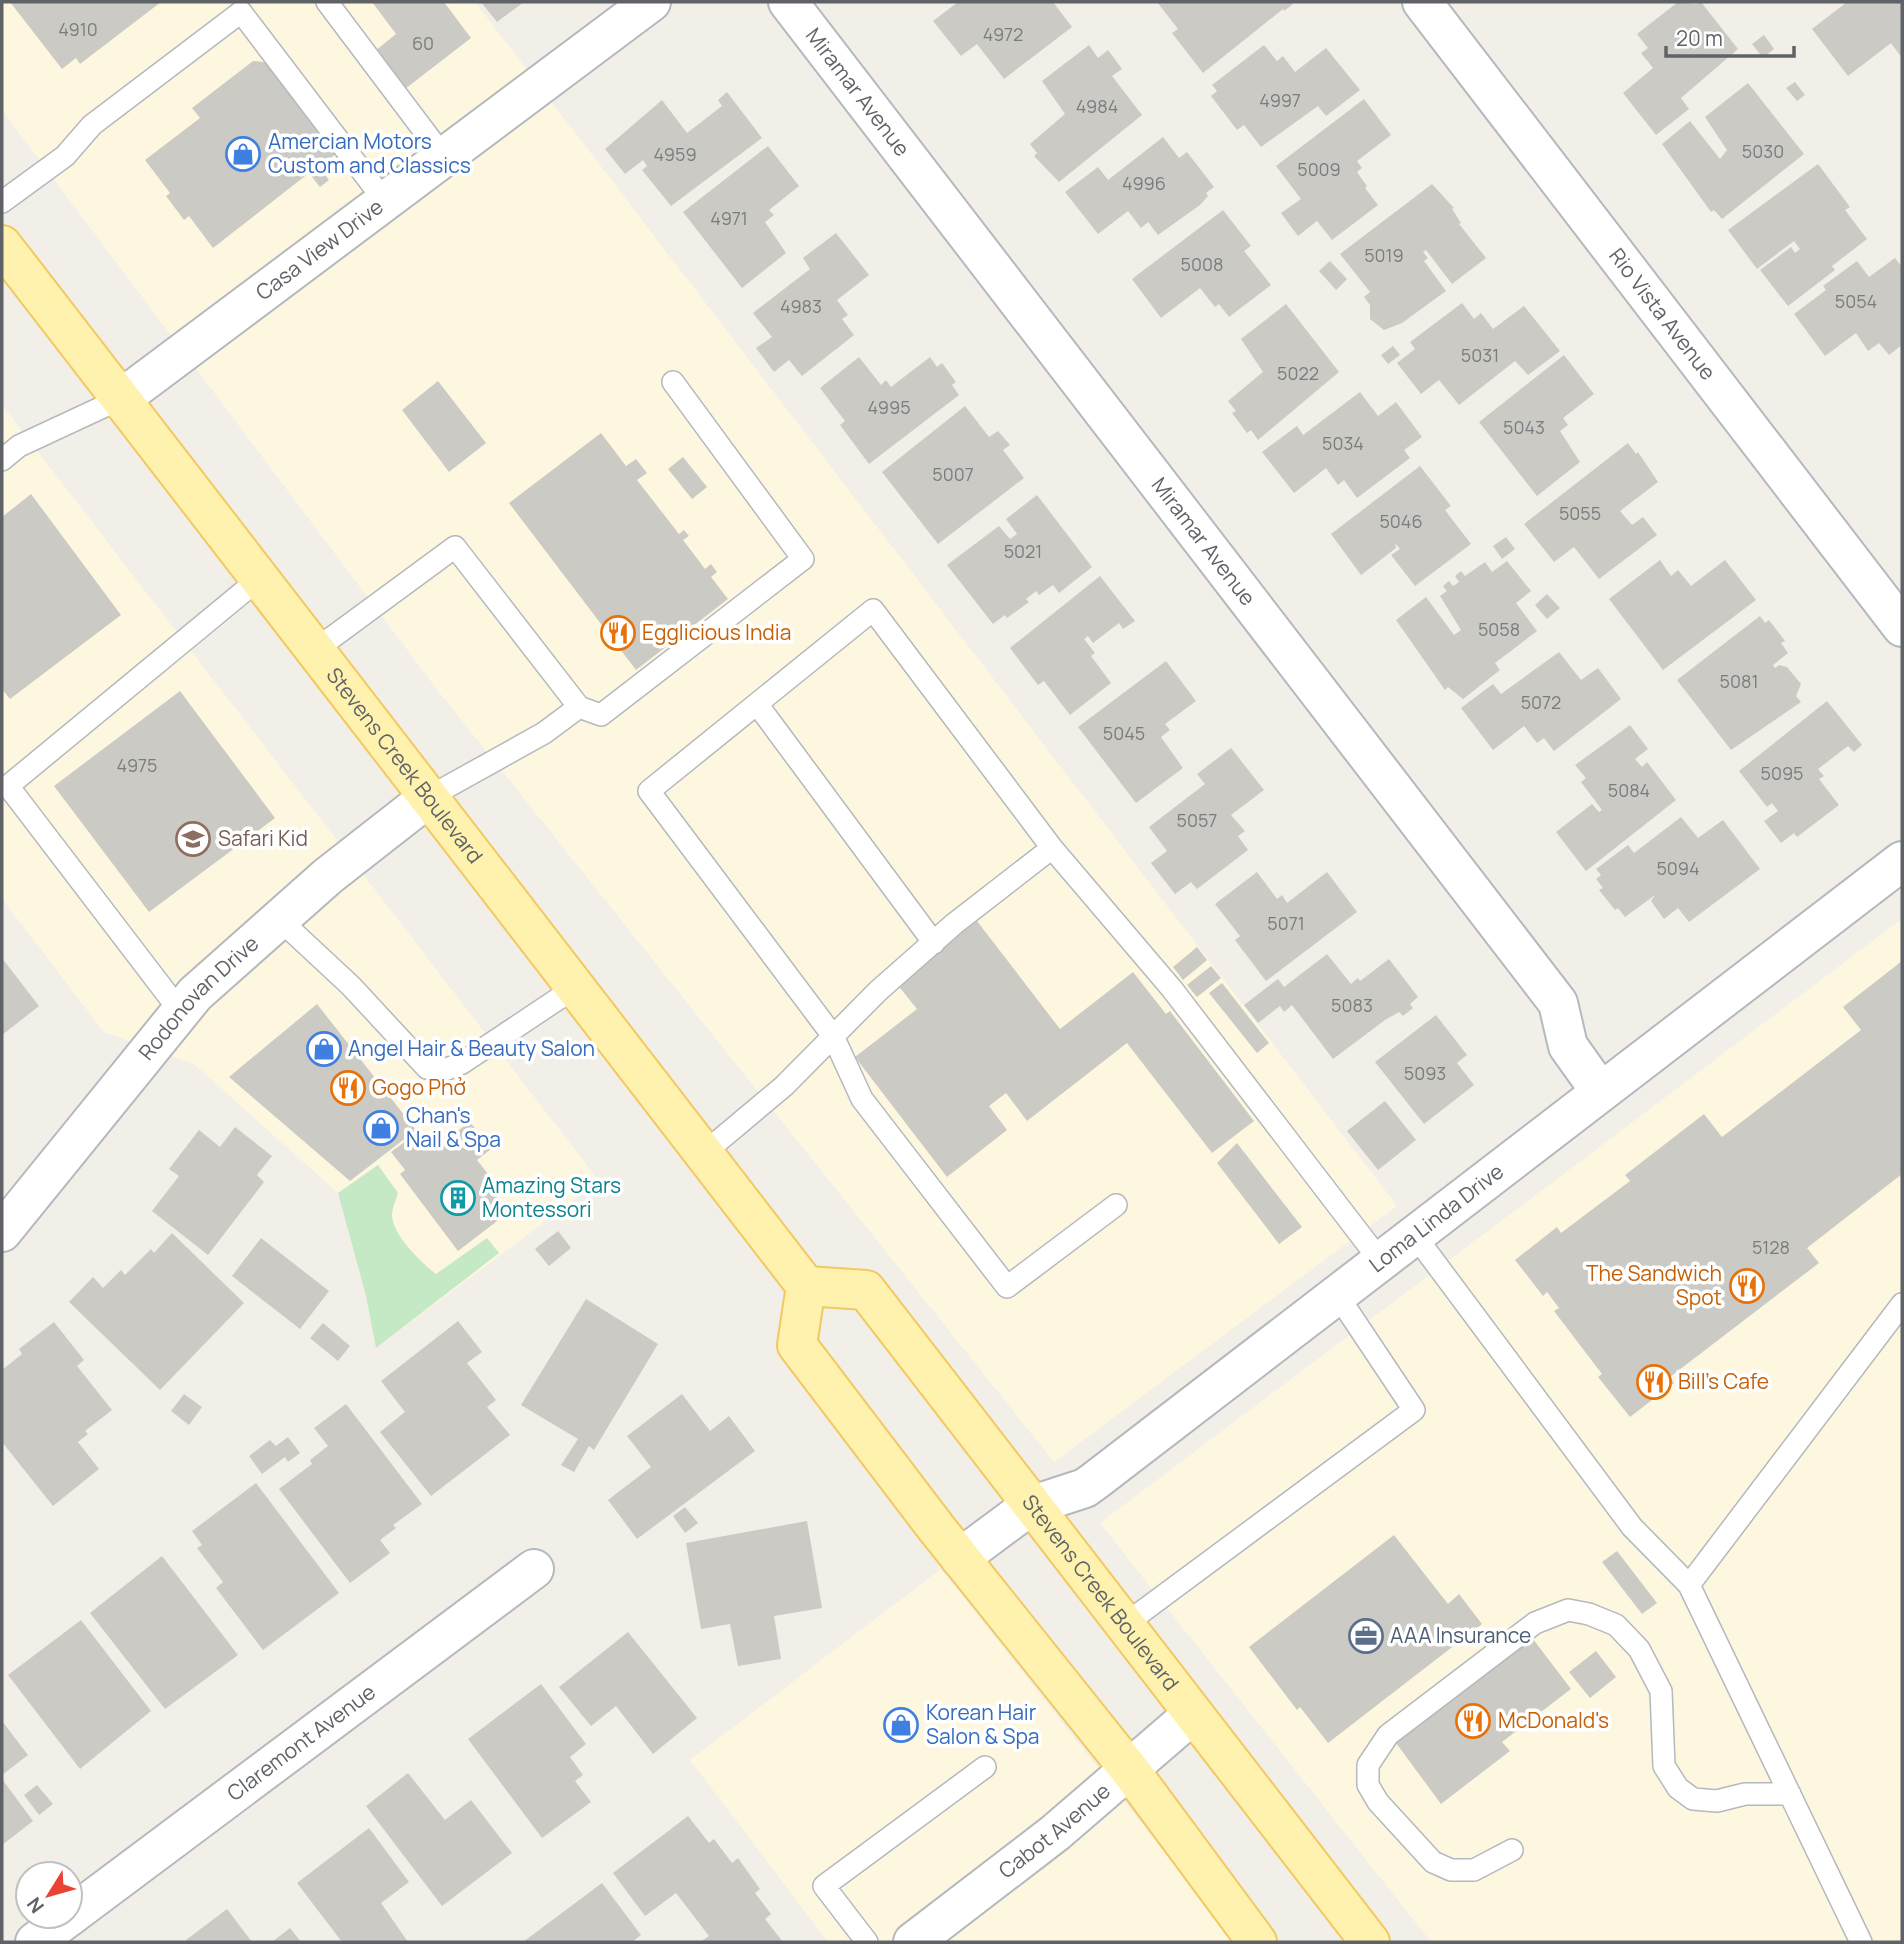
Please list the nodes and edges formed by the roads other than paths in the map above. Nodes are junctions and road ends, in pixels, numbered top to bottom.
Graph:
1 (327, 2) edge
2 (651, 2) edge
3 (788, 2) edge
4 (1422, 2) edge
5 (240, 7) edge
6 (443, 156) junction
7 (384, 200) junction
8 (2, 202) edge
9 (2, 245) edge
10 (673, 382) dead end
11 (122, 398) junction
12 (2, 460) edge
13 (260, 578) junction
14 (1902, 627) edge
15 (315, 650) junction
16 (757, 704) junction
17 (579, 707) junction
18 (429, 797) junction
19 (1052, 848) junction
20 (1902, 861) edge
21 (279, 919) junction
22 (934, 943) junction
23 (576, 987) junction
24 (180, 1011) junction
25 (833, 1036) junction
26 (1600, 1091) junction
27 (704, 1153) junction
28 (1116, 1205) dead end
29 (2, 1232) edge
30 (1416, 1237) junction
31 (1382, 1262) junction
32 (806, 1286) junction
33 (1338, 1296) junction
34 (1902, 1304) edge
35 (1030, 1506) junction
36 (960, 1558) junction
37 (534, 1569) dead end
38 (1689, 1585) junction
39 (1124, 1625) junction
40 (1194, 1714) junction
41 (985, 1768) dead end
42 (1129, 1769) junction
43 (1790, 1794) junction
44 (1512, 1850) dead end
45 (84, 1906) edge
46 (51, 1930) edge
47 (35, 1942) edge
48 (867, 1942) edge
49 (913, 1942) edge
50 (1257, 1942) edge
51 (1370, 1942) edge
52 (1861, 1942) edge

1 - 6 lane
2 - 6 street, Casa View Drive
3 - 26 street, Miramar Avenue
4 - 14 street, Rio Vista Avenue
5 - 7 lane
5 - 8 lane
6 - 7 street, Casa View Drive
7 - 11 street, Casa View Drive
9 - 11 main road, Stevens Creek Boulevard
10 - 17 lane
11 - 12 lane
11 - 13 main road, Stevens Creek Boulevard
13 - 15 main road, Stevens Creek Boulevard
13 - 24 lane
15 - 17 lane
15 - 18 main road, Stevens Creek Boulevard
16 - 19 lane
16 - 22 lane
16 - 25 lane
17 - 18 lane
18 - 21 street, Rodonovan Drive
18 - 23 main road, Stevens Creek Boulevard
19 - 22 lane
19 - 31 lane
20 - 26 street, Loma Linda Drive
21 - 23 lane
21 - 24 street, Rodonovan Drive
22 - 25 lane
23 - 27 main road, Stevens Creek Boulevard
24 - 29 street, Rodonovan Drive
25 - 27 lane
25 - 28 lane
26 - 30 street, Loma Linda Drive
27 - 32 main road, Stevens Creek Boulevard
30 - 31 street, Loma Linda Drive
30 - 38 lane
31 - 33 street, Loma Linda Drive
32 - 35 main road, Stevens Creek Boulevard
32 - 36 main road
33 - 35 street, Loma Linda Drive
33 - 39 lane
34 - 38 lane
35 - 36 street, Loma Linda Drive
35 - 39 main road, Stevens Creek Boulevard
36 - 42 main road
37 - 45 street, Claremont Avenue
38 - 43 lane
39 - 40 main road, Stevens Creek Boulevard
40 - 42 street, Cabot Avenue
40 - 51 main road, Stevens Creek Boulevard
41 - 48 lane
42 - 49 street, Cabot Avenue
42 - 50 main road
43 - 44 lane
43 - 52 lane
46 - 47 street, Claremont Avenue

